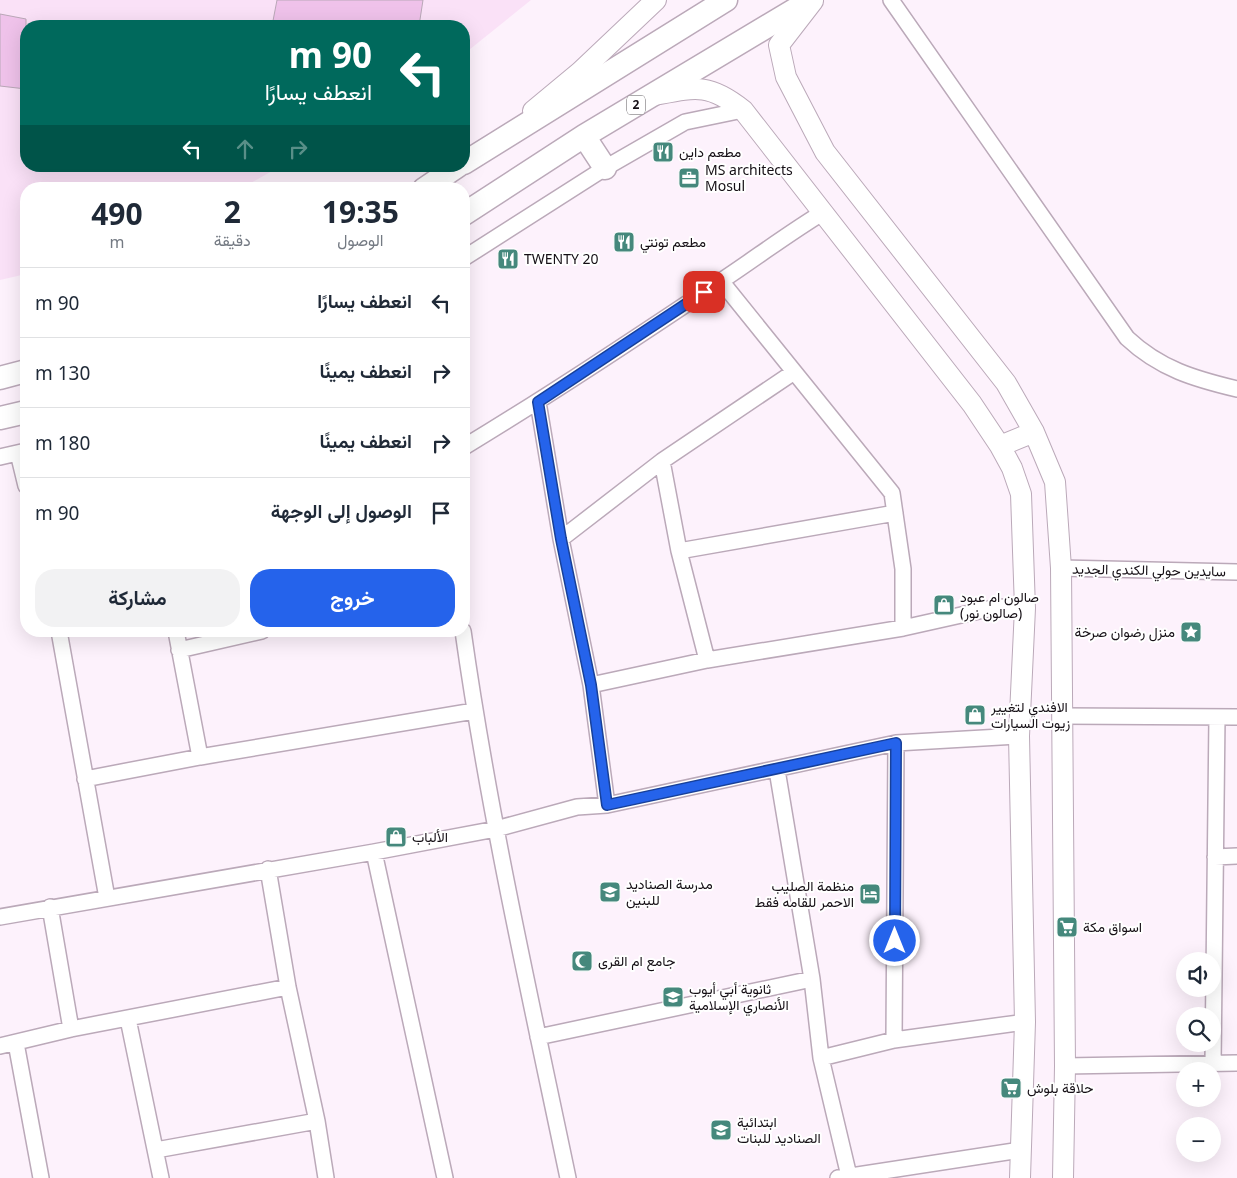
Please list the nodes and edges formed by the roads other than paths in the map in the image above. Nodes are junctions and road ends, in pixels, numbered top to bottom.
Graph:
1 (656, 0) edge
2 (726, 0) edge
3 (812, 0) edge
4 (891, 0) edge
5 (649, 97) junction
6 (743, 110) junction
7 (584, 136) junction
8 (494, 143) junction
9 (470, 159) edge
10 (605, 168) junction
11 (449, 172) edge
12 (434, 182) edge
13 (470, 210) edge
14 (822, 214) junction
15 (470, 254) edge
16 (721, 281) junction
17 (794, 372) junction
18 (20, 373) edge
19 (0, 378) edge
20 (1237, 389) edge
21 (538, 402) junction
22 (20, 413) edge
23 (0, 418) edge
24 (1034, 432) junction
25 (470, 443) edge
26 (1000, 446) junction
27 (20, 452) edge
28 (0, 457) edge
29 (662, 461) junction
30 (895, 513) junction
31 (561, 539) junction
32 (679, 551) junction
33 (1061, 568) junction
34 (1237, 572) edge
35 (1025, 608) junction
36 (903, 628) junction
37 (60, 637) edge
38 (177, 637) edge
39 (236, 637) edge
40 (464, 637) edge
41 (179, 650) junction
42 (707, 660) junction
43 (591, 685) junction
44 (474, 711) junction
45 (1062, 716) junction
46 (1217, 717) junction
47 (1237, 718) edge
48 (1019, 736) junction
49 (896, 743) junction
50 (200, 757) junction
51 (777, 770) junction
52 (85, 779) junction
53 (607, 805) junction
54 (496, 829) junction
55 (374, 852) junction
56 (1237, 856) edge
57 (1215, 857) junction
58 (268, 869) junction
59 (107, 898) junction
60 (50, 907) junction
61 (0, 917) edge
62 (812, 979) junction
63 (288, 987) junction
64 (128, 1018) junction
65 (1025, 1022) junction
66 (71, 1029) junction
67 (538, 1036) junction
68 (894, 1040) junction
69 (16, 1043) junction
70 (0, 1046) edge
71 (821, 1058) junction
72 (1213, 1062) edge
73 (1221, 1063) edge
74 (1237, 1063) edge
75 (1176, 1064) edge
76 (1065, 1066) junction
77 (317, 1121) junction
78 (156, 1150) junction
79 (1020, 1150) junction
80 (898, 1173) edge
81 (844, 1177) edge
82 (41, 1178) edge
83 (161, 1178) edge
84 (326, 1178) edge
85 (445, 1178) edge
86 (568, 1178) edge
87 (1020, 1178) edge
88 (1063, 1178) edge

1 - 8 main road
2 - 8 highway
3 - 5 highway, 2
3 - 24 main road
4 - 20 street
5 - 6 main road
5 - 7 highway, 2
6 - 10 street
6 - 14 main road
7 - 10 highway
7 - 13 highway, 2
8 - 9 highway
10 - 15 street
11 - 12 highway
14 - 16 street
14 - 26 main road
16 - 17 street
16 - 21 street
17 - 29 street
17 - 30 street
18 - 19 highway
21 - 25 street
21 - 31 street
22 - 23 highway
24 - 26 main road
24 - 33 main road
26 - 35 main road
27 - 28 street
29 - 31 street
29 - 32 street
30 - 32 street
30 - 36 street
31 - 43 street
32 - 42 street
33 - 34 street, سايدين حولي الكندي الجديد
33 - 45 main road
35 - 36 street
35 - 48 main road
36 - 42 street
37 - 52 street
38 - 41 street
39 - 41 street
40 - 44 street
41 - 50 street
42 - 43 street
43 - 53 street
44 - 50 street
44 - 54 street
45 - 46 street
45 - 76 main road
46 - 47 street
46 - 57 street
48 - 49 street
48 - 65 main road
49 - 51 street
49 - 68 street
50 - 52 street
51 - 53 street
51 - 62 street
52 - 59 street
53 - 54 street
54 - 55 street
54 - 67 street
55 - 58 street
55 - 85 street
56 - 57 street
57 - 72 street
58 - 59 street
58 - 63 street
59 - 60 street
60 - 61 street
60 - 66 street
62 - 67 street
62 - 71 street
63 - 64 street
63 - 77 street
64 - 66 street
64 - 78 street
65 - 68 street
65 - 79 main road
66 - 69 street
67 - 86 street
68 - 71 street
69 - 70 street
69 - 82 street
71 - 81 street
73 - 74 street
75 - 76 street
76 - 88 main road
77 - 78 street
77 - 84 street
78 - 83 street
79 - 80 street
79 - 87 main road
80 - 81 street

